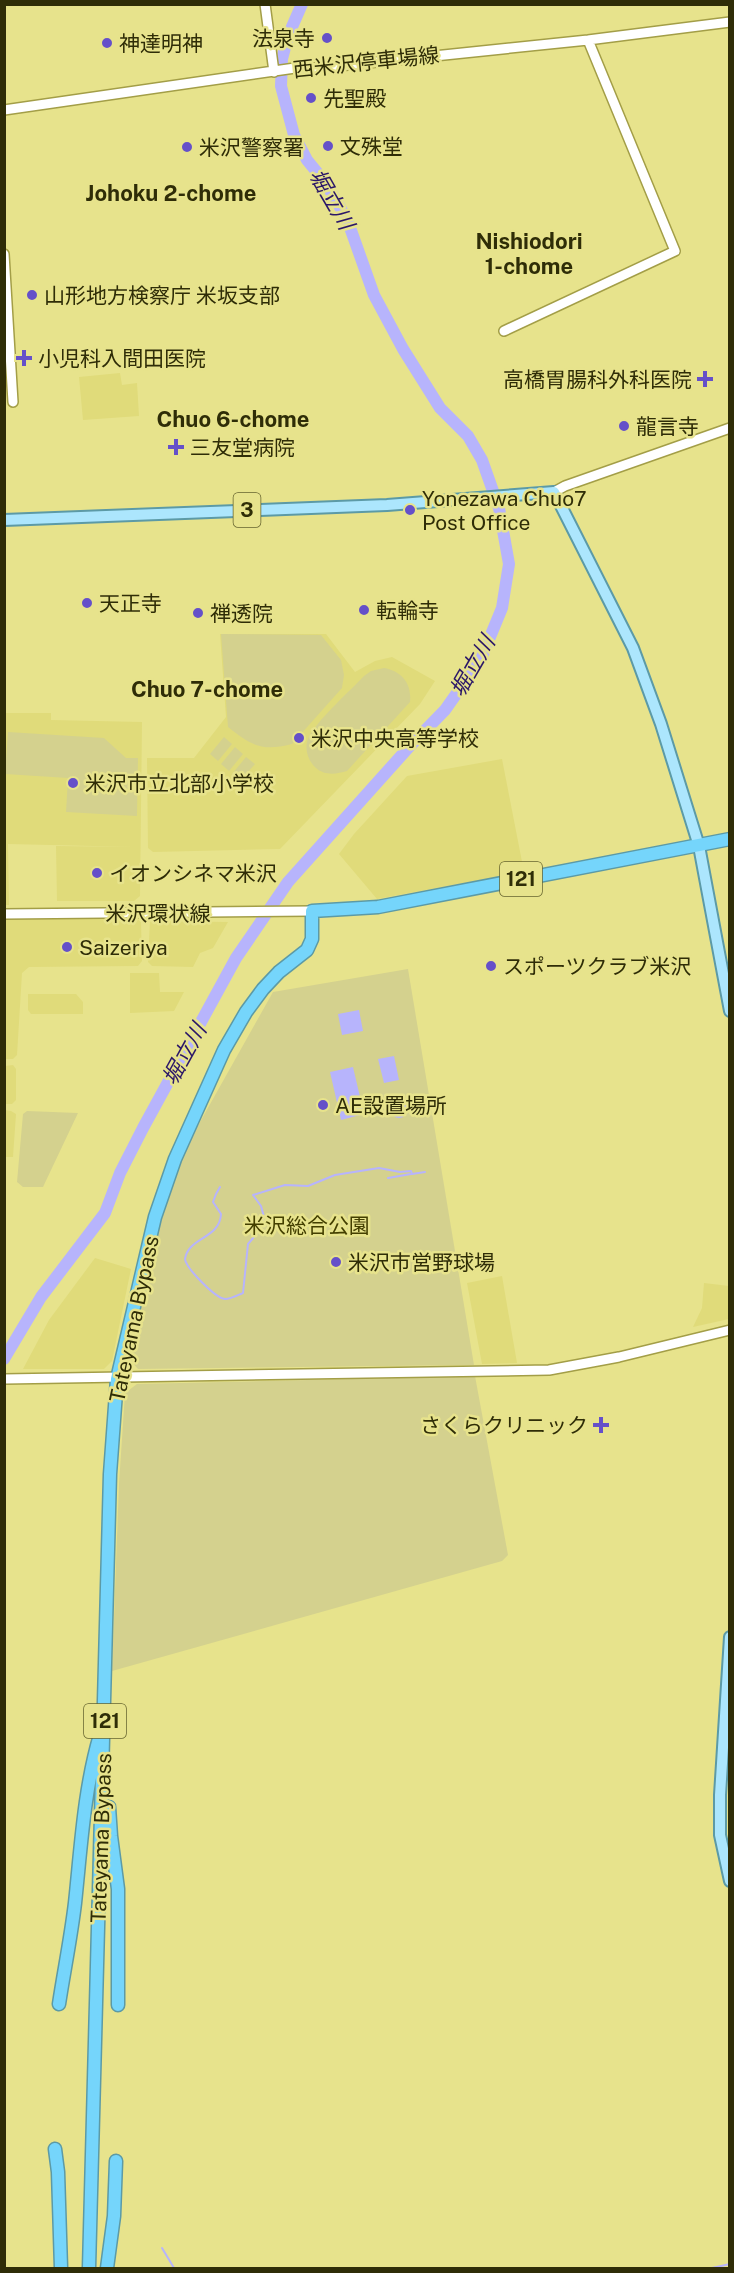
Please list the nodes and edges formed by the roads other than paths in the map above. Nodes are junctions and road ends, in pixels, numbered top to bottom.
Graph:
1 (265, 4) edge
2 (729, 22) edge
3 (588, 40) junction
4 (275, 71) junction
5 (4, 110) edge
6 (4, 254) edge
7 (504, 331) dead end
8 (13, 402) dead end
9 (729, 428) edge
10 (554, 492) junction
11 (4, 520) edge
12 (729, 839) edge
13 (699, 846) junction
14 (312, 911) junction
15 (4, 914) edge
16 (729, 1011) edge
17 (729, 1330) edge
18 (9, 1379) edge
19 (117, 1379) junction
20 (729, 1637) edge
21 (105, 1716) junction
22 (729, 1881) edge
23 (59, 2004) dead end
24 (118, 2005) dead end
25 (55, 2149) dead end
26 (116, 2161) dead end
27 (61, 2268) edge
28 (89, 2268) edge
29 (107, 2268) edge

1 - 4 street
2 - 3 street, 西米沢停車場線
3 - 4 street, 西米沢停車場線
3 - 7 street
4 - 5 street, 西米沢停車場線
6 - 8 street
9 - 10 street
10 - 11 main road, 3
10 - 13 main road
12 - 13 highway, 121
13 - 14 highway, 121
13 - 16 main road
14 - 15 street, 米沢環状線
14 - 19 highway, Tateyama Bypass / 121
17 - 19 street
18 - 19 street
19 - 21 highway, Tateyama Bypass / 121
20 - 22 main road
21 - 23 highway
21 - 24 highway
21 - 28 highway, Tateyama Bypass / 121
25 - 27 highway
26 - 29 highway

